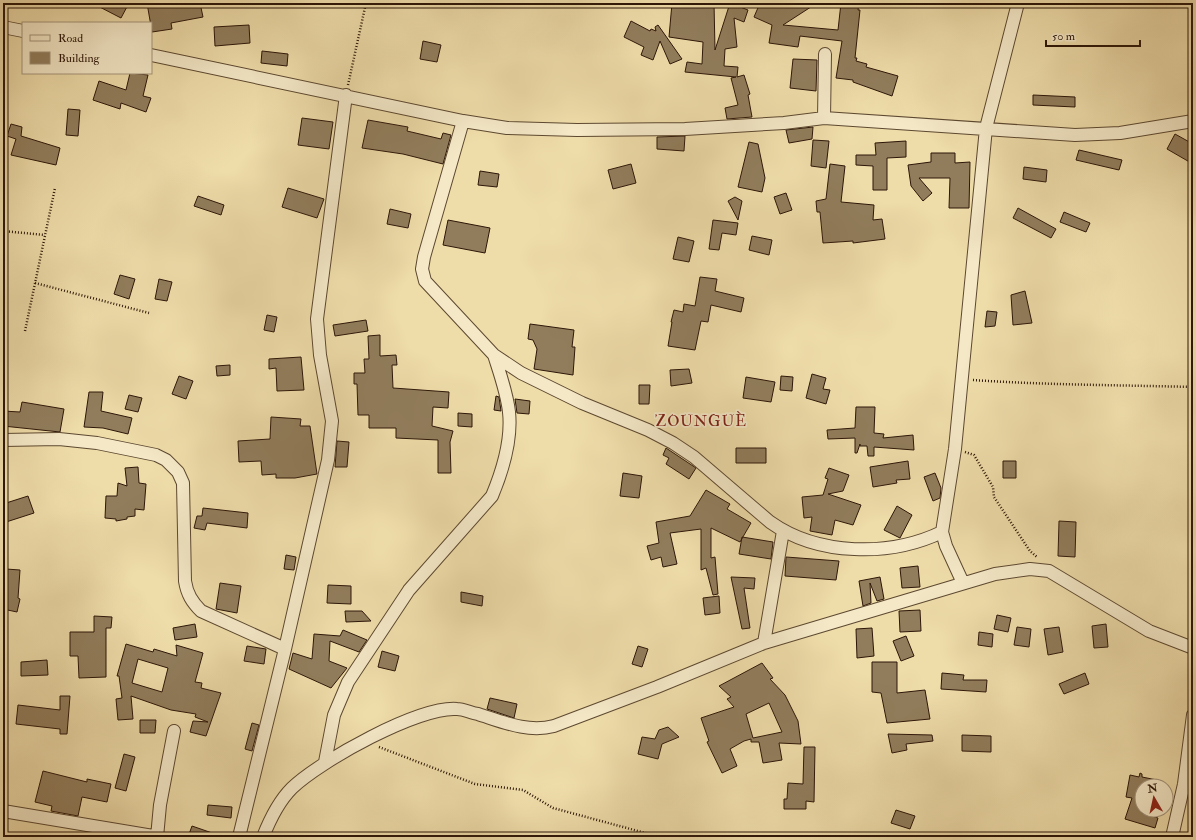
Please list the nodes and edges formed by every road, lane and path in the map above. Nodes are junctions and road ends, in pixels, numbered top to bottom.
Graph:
1 (366, 3) edge
2 (1018, 3) edge
3 (3, 27) edge
4 (22, 31) edge
5 (825, 54) dead end
6 (152, 55) edge
7 (346, 95) junction
8 (824, 118) junction
9 (463, 121) junction
10 (1193, 121) edge
11 (986, 128) junction
12 (55, 188) dead end
13 (3, 231) edge
14 (45, 235) junction
15 (35, 283) junction
16 (149, 313) dead end
17 (25, 331) dead end
18 (494, 355) junction
19 (962, 379) junction
20 (1193, 387) edge
21 (3, 440) edge
22 (956, 449) junction
23 (783, 531) junction
24 (942, 532) junction
25 (1049, 571) junction
26 (963, 583) junction
27 (764, 643) junction
28 (1193, 648) edge
29 (286, 649) junction
30 (1193, 715) edge
31 (174, 731) dead end
32 (365, 741) junction
33 (325, 762) junction
34 (3, 811) edge
35 (158, 837) edge
36 (239, 837) edge
37 (263, 837) edge
38 (660, 837) edge
39 (1172, 837) edge

1 - 7 path
2 - 11 street
3 - 4 street
5 - 8 street
6 - 7 street
7 - 9 street
7 - 29 street
8 - 9 street
8 - 11 street
9 - 18 street
10 - 11 street
11 - 19 street
12 - 14 path
13 - 14 path
14 - 15 path
15 - 16 path
15 - 17 path
18 - 23 street
18 - 33 street
19 - 20 path
19 - 22 street
21 - 29 street
22 - 24 street
22 - 25 path
23 - 24 street
23 - 27 street
24 - 26 street
25 - 26 street
25 - 28 street
26 - 27 street
27 - 32 street
29 - 36 street
30 - 39 street
31 - 35 street
32 - 33 street
32 - 38 path
33 - 37 street
34 - 35 street

